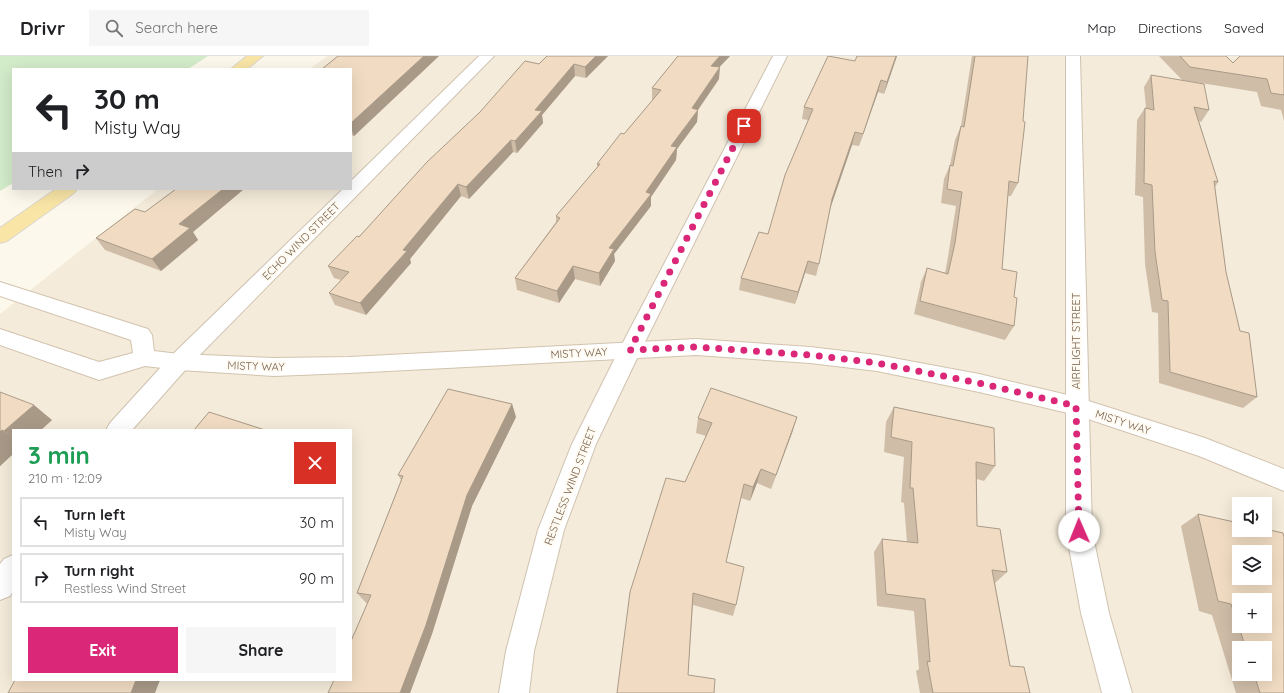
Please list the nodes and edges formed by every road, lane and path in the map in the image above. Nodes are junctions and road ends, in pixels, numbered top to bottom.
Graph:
1 (256, 56) edge
2 (487, 56) edge
3 (780, 56) edge
4 (1073, 56) edge
5 (239, 68) edge
6 (67, 190) edge
7 (0, 237) edge
8 (0, 289) edge
9 (0, 337) edge
10 (630, 350) junction
11 (145, 358) junction
12 (179, 362) junction
13 (1076, 406) junction
14 (119, 429) edge
15 (1284, 480) edge
16 (12, 569) edge
17 (0, 587) edge
18 (514, 693) edge
19 (1117, 693) edge

1 - 5 main road
2 - 12 street, ECHO WIND STREET
3 - 10 street, RESTLESS WIND STREET
4 - 13 street, AIRFLIGHT STREET
6 - 7 main road
8 - 11 street
9 - 11 street, MISTY WAY
10 - 12 street, MISTY WAY
10 - 13 street, MISTY WAY
10 - 18 street, RESTLESS WIND STREET
11 - 12 street, MISTY WAY
12 - 14 street, ECHO WIND STREET
13 - 15 street, MISTY WAY
13 - 19 street, AIRFLIGHT STREET
16 - 17 street

